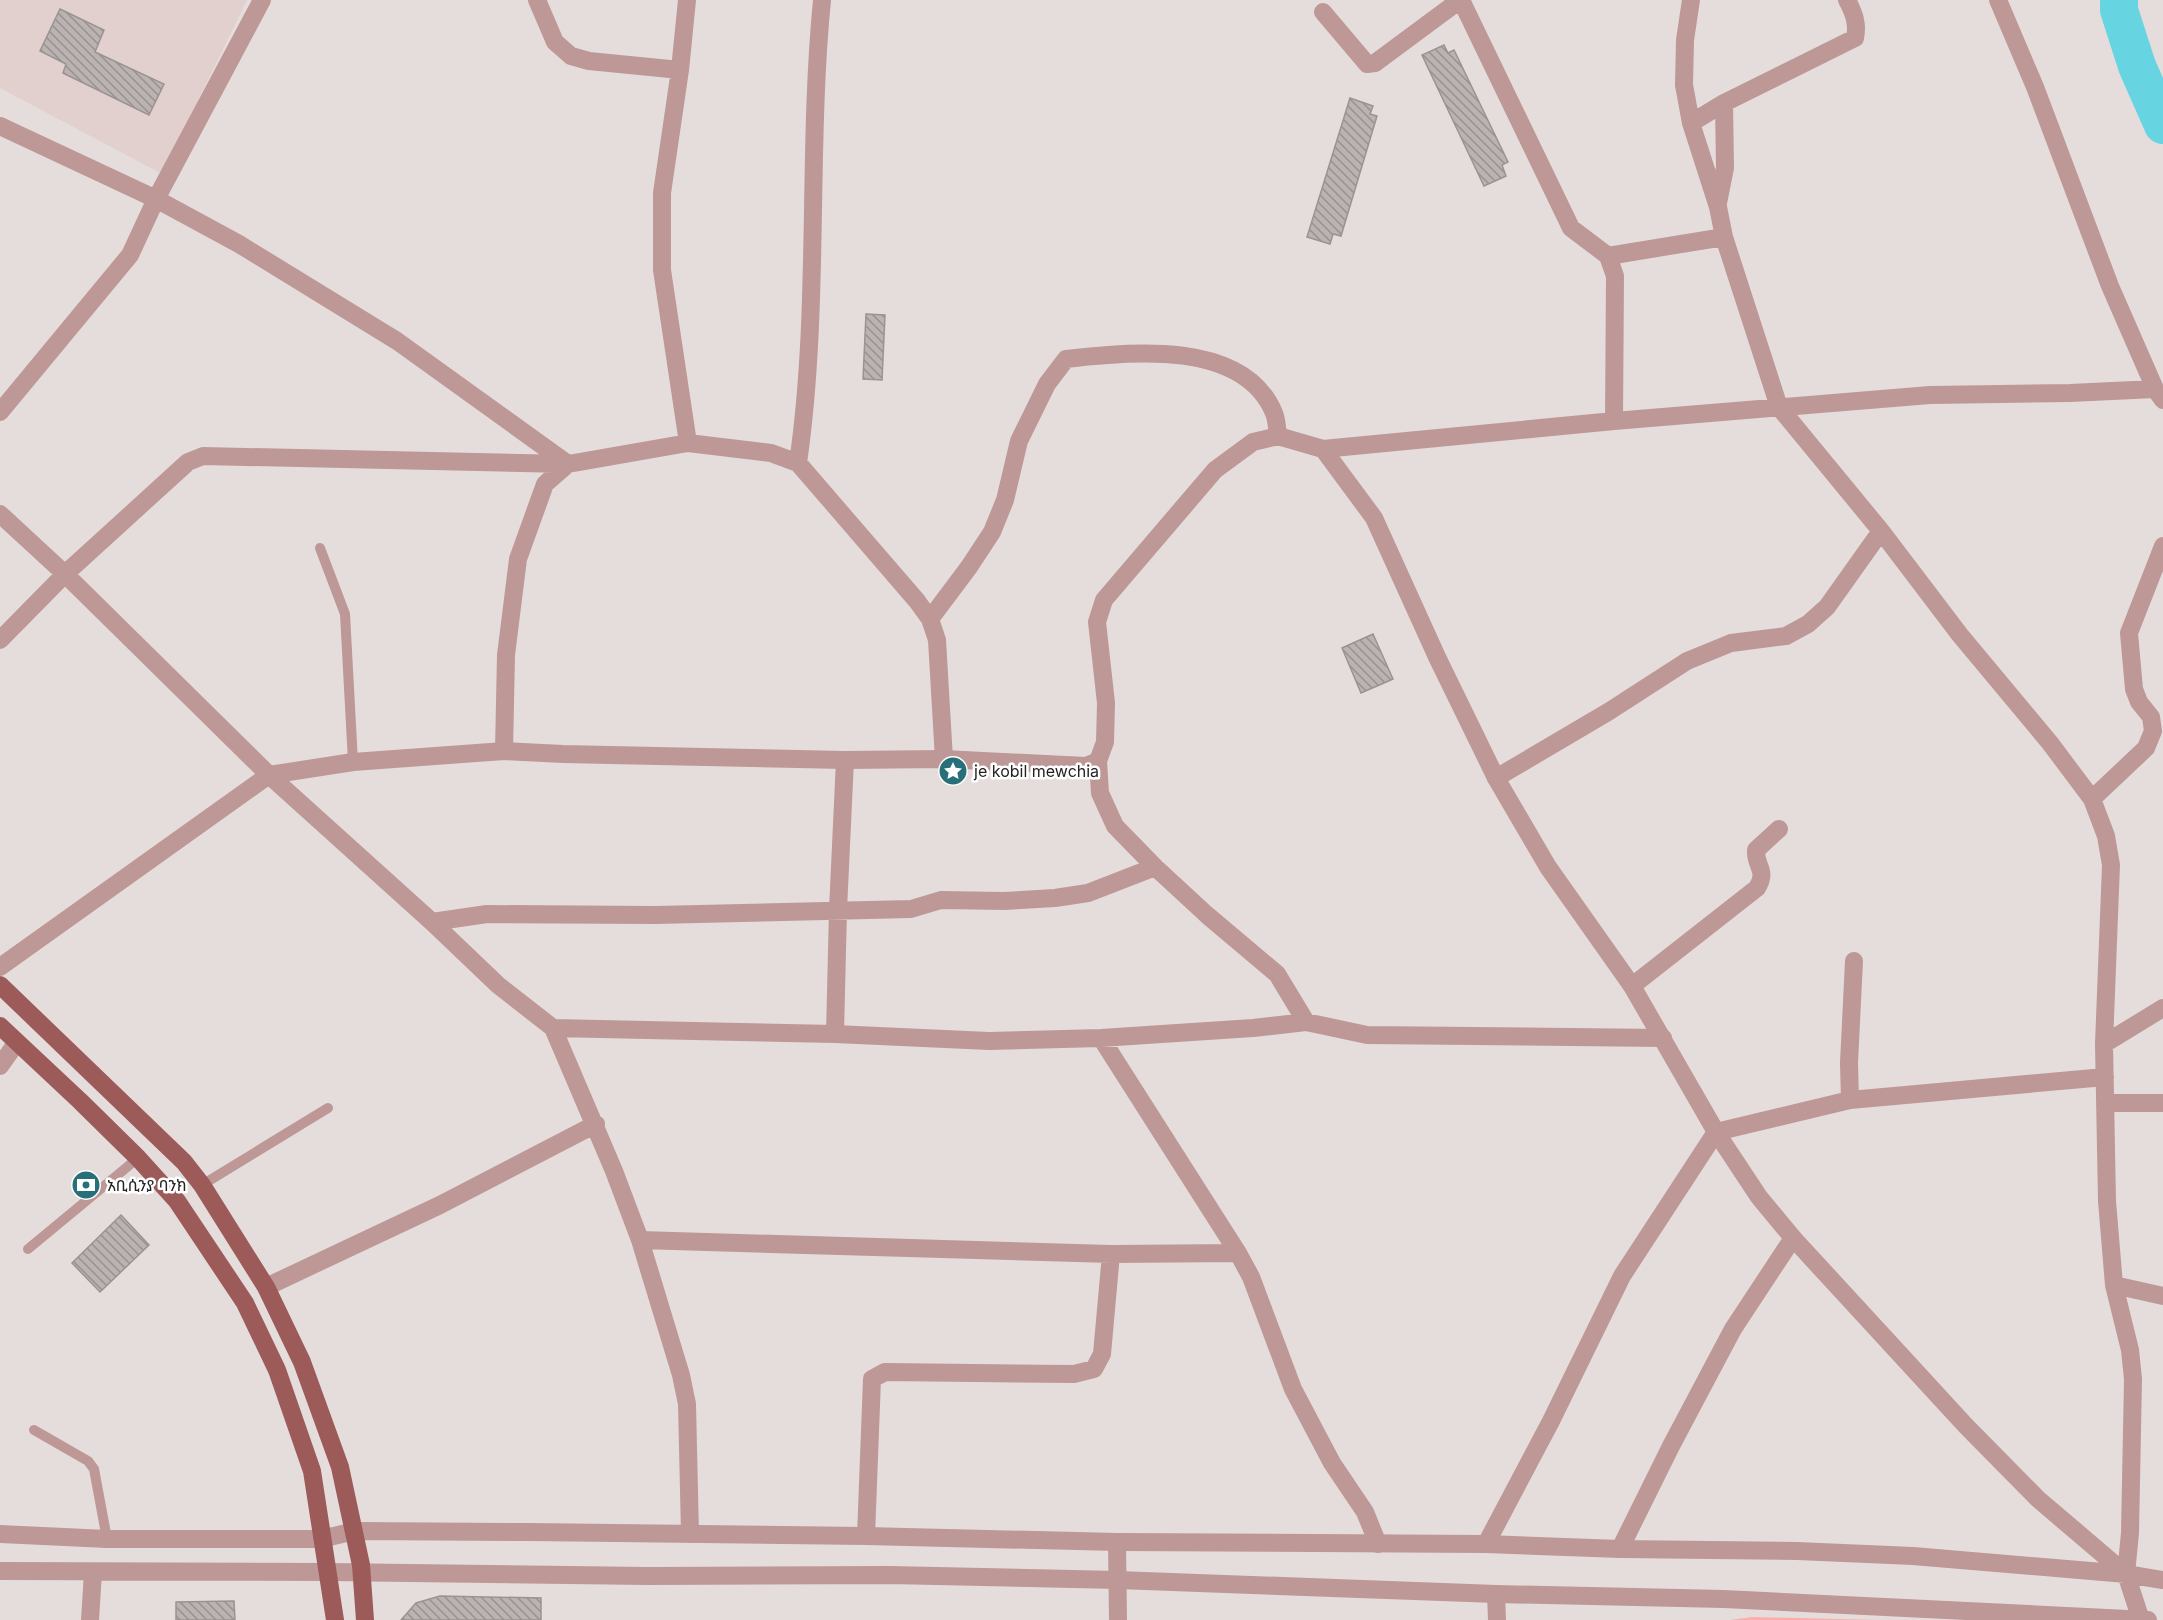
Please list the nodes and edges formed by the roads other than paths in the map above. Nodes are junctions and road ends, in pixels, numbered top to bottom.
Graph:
1 (262, 0) edge
2 (537, 0) edge
3 (687, 0) edge
4 (822, 0) edge
5 (1461, 0) edge
6 (1691, 0) edge
7 (1847, 0) edge
8 (1998, 0) edge
9 (1323, 12) dead end
10 (680, 70) junction
11 (1724, 103) junction
12 (1691, 123) junction
13 (0, 126) edge
14 (156, 199) junction
15 (1718, 207) junction
16 (1724, 237) junction
17 (1608, 256) junction
18 (2159, 394) edge
19 (1779, 407) junction
20 (0, 412) edge
21 (1614, 421) junction
22 (1278, 436) junction
23 (688, 443) junction
24 (1323, 449) junction
25 (798, 463) junction
26 (568, 464) junction
27 (0, 514) edge
28 (1881, 531) junction
29 (2163, 546) edge
30 (320, 548) dead end
31 (65, 574) junction
32 (930, 619) junction
33 (0, 640) edge
34 (504, 751) junction
35 (944, 759) junction
36 (845, 760) junction
37 (1098, 761) junction
38 (353, 762) junction
39 (269, 775) junction
40 (1496, 778) junction
41 (2092, 799) junction
42 (1779, 829) dead end
43 (1155, 867) junction
44 (838, 910) junction
45 (432, 922) junction
46 (1854, 961) dead end
47 (0, 967) edge
48 (0, 986) edge
49 (1632, 986) junction
50 (2163, 1008) edge
51 (1306, 1022) junction
52 (0, 1026) edge
53 (553, 1028) junction
54 (835, 1034) junction
55 (1101, 1038) junction
56 (1663, 1038) junction
57 (17, 1042) junction
58 (2104, 1044) junction
59 (0, 1066) edge
60 (2105, 1077) junction
61 (1850, 1100) junction
62 (2106, 1103) junction
63 (2163, 1103) edge
64 (328, 1108) dead end
65 (596, 1124) junction
66 (1716, 1132) junction
67 (138, 1158) junction
68 (202, 1185) junction
69 (1793, 1238) junction
70 (640, 1240) junction
71 (28, 1250) dead end
72 (1239, 1252) junction
73 (1111, 1254) junction
74 (2114, 1285) junction
75 (266, 1287) junction
76 (2163, 1296) edge
77 (34, 1430) dead end
78 (355, 1531) junction
79 (0, 1534) edge
80 (690, 1534) junction
81 (866, 1536) junction
82 (107, 1539) junction
83 (321, 1539) junction
84 (1117, 1542) junction
85 (1378, 1544) junction
86 (1486, 1544) junction
87 (1620, 1549) junction
88 (0, 1571) edge
89 (93, 1572) junction
90 (328, 1572) junction
91 (361, 1572) junction
92 (2126, 1574) junction
93 (1118, 1580) junction
94 (2163, 1580) edge
95 (1496, 1594) junction
96 (2143, 1619) edge
97 (90, 1620) edge
98 (335, 1620) edge
99 (365, 1620) edge
100 (1119, 1620) edge
101 (1497, 1620) edge

1 - 14 street
2 - 10 street
3 - 10 street
4 - 25 street
5 - 9 street
5 - 17 street
6 - 12 street
7 - 11 street
8 - 18 street
10 - 23 street
11 - 12 street
11 - 15 street
12 - 15 street
13 - 14 street
14 - 20 street
14 - 26 street
15 - 16 street
16 - 17 street
16 - 19 street
17 - 21 street
18 - 19 street
19 - 21 street
19 - 28 street
21 - 24 street
22 - 24 street
22 - 32 street
22 - 37 street
23 - 25 street
23 - 26 street
24 - 40 street
25 - 32 street
26 - 31 street
26 - 34 street
27 - 31 street
28 - 40 street
28 - 41 street
29 - 41 street
30 - 38 lane
31 - 33 street
31 - 39 street
32 - 35 street
34 - 36 street
34 - 38 street
35 - 36 street
35 - 37 street
36 - 44 street
37 - 43 street
38 - 39 street
39 - 45 street
39 - 47 street
40 - 49 street
41 - 58 street
42 - 49 street
43 - 44 street
43 - 51 street
44 - 45 street
44 - 54 street
45 - 53 street
46 - 61 street
48 - 68 main road
49 - 56 street
50 - 58 street
51 - 55 street
51 - 56 street
52 - 57 main road
53 - 54 street
53 - 65 street
54 - 55 street
55 - 72 street
56 - 66 street
57 - 59 street
57 - 67 main road
58 - 60 street
60 - 61 street
60 - 62 street
61 - 66 street
62 - 63 street
62 - 74 street
64 - 68 lane
65 - 70 street
65 - 75 street
66 - 69 street
66 - 86 street
67 - 71 lane
67 - 83 main road
68 - 75 main road
69 - 87 street
69 - 92 street
70 - 73 street
70 - 80 street
72 - 73 street
72 - 85 street
73 - 81 street
74 - 76 street
74 - 92 street
75 - 78 main road
77 - 82 lane
78 - 80 street
78 - 83 street
78 - 91 main road
79 - 82 street
80 - 81 street
81 - 84 street
82 - 83 street
83 - 90 main road
84 - 85 street
84 - 93 street
85 - 86 street
86 - 87 street
87 - 92 street
88 - 89 street
89 - 90 street
89 - 97 street
90 - 91 street
90 - 98 main road
91 - 93 street
91 - 99 main road
92 - 94 street
92 - 96 street
93 - 95 street
93 - 100 street
95 - 96 street
95 - 101 street

